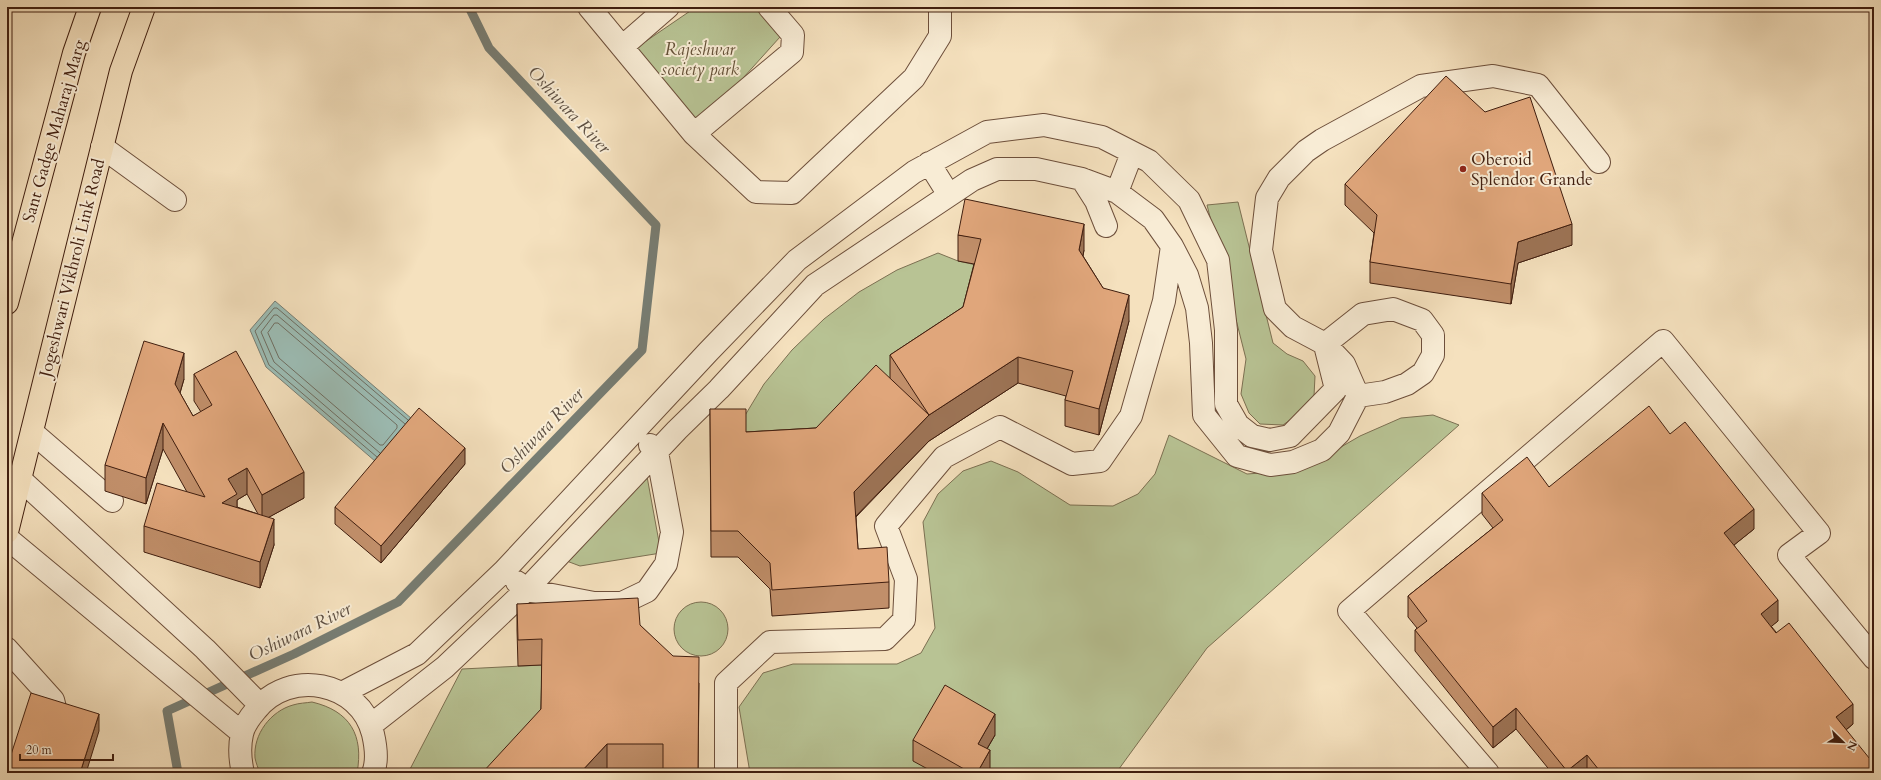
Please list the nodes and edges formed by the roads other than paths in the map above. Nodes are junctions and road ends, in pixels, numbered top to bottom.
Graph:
1 (90, 7) edge
2 (144, 7) edge
3 (589, 7) edge
4 (668, 7) edge
5 (769, 7) edge
6 (940, 7) edge
7 (622, 47) junction
8 (694, 134) junction
9 (102, 147) junction
10 (1132, 153) junction
11 (1599, 162) dead end
12 (929, 163) junction
13 (1082, 179) junction
14 (1116, 192) junction
15 (949, 195) junction
16 (175, 200) dead end
17 (1106, 226) dead end
18 (1172, 246) junction
19 (1218, 260) junction
20 (12, 262) edge
21 (1187, 275) junction
22 (7, 303) edge
23 (1324, 344) junction
24 (1358, 396) junction
25 (635, 430) junction
26 (32, 432) junction
27 (657, 452) junction
28 (20, 479) junction
29 (112, 501) edge
30 (7, 532) edge
31 (7, 538) edge
32 (504, 571) junction
33 (526, 590) junction
34 (7, 649) edge
35 (1874, 658) edge
36 (342, 693) junction
37 (253, 698) junction
38 (57, 716) edge
39 (371, 725) junction
40 (242, 733) junction
41 (243, 773) edge
42 (373, 773) edge
43 (726, 773) edge
44 (1488, 773) edge

1 - 20 main road, Sant Gadge Maharaj Marg
2 - 9 main road, Jogeshwari Vikhroli Link Road
3 - 7 street
4 - 7 street
5 - 8 street
6 - 8 street
7 - 8 street
9 - 16 street
9 - 26 main road, Jogeshwari Vikhroli Link Road
10 - 12 street
10 - 14 street
10 - 19 street
11 - 23 street
12 - 15 street
12 - 25 street
13 - 14 street
13 - 15 street
13 - 17 street
14 - 18 street
15 - 27 street
18 - 21 street
18 - 43 street
19 - 21 street
19 - 23 street
20 - 22 main road, Sant Gadge Maharaj Marg
21 - 24 street
23 - 24 street
23 - 24 street
25 - 27 street
25 - 32 street
26 - 28 main road, Jogeshwari Vikhroli Link Road
26 - 29 street
27 - 33 street
27 - 33 street
28 - 30 main road, Jogeshwari Vikhroli Link Road
28 - 37 street
31 - 40 street
32 - 33 street
32 - 36 street
33 - 39 street
34 - 38 street
35 - 44 street
36 - 37 street
36 - 39 street
37 - 40 street
39 - 42 street
40 - 41 street

